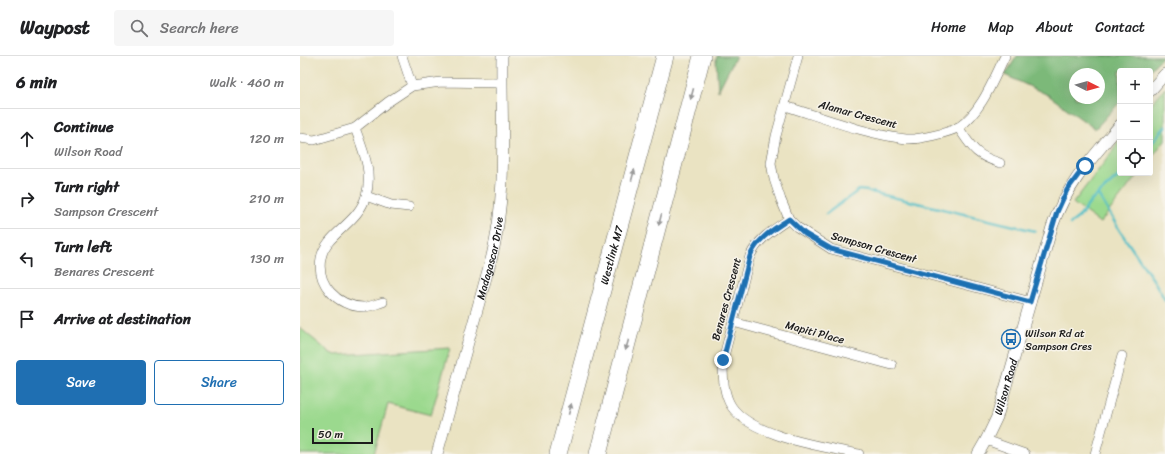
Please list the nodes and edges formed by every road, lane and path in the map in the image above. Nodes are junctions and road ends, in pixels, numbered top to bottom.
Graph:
1 (402, 56) edge
2 (502, 56) edge
3 (665, 56) edge
4 (702, 56) edge
5 (798, 56) edge
6 (1005, 56) edge
7 (1165, 74) edge
8 (501, 83) junction
9 (412, 86) junction
10 (1153, 88) edge
11 (785, 106) junction
12 (355, 128) junction
13 (958, 128) junction
14 (1117, 130) edge
15 (300, 138) edge
16 (1000, 163) dead end
17 (366, 196) junction
18 (409, 207) dead end
19 (789, 219) junction
20 (383, 302) dead end
21 (1030, 302) junction
22 (733, 322) junction
23 (1122, 356) dead end
24 (892, 364) dead end
25 (986, 440) junction
26 (814, 445) junction
27 (437, 454) edge
28 (558, 454) edge
29 (598, 454) edge
30 (812, 454) edge
31 (859, 454) edge
32 (978, 454) edge
33 (1025, 454) edge
34 (1095, 454) edge

1 - 9 street
2 - 8 street, Madagascar Drive
28 -> 3 highway, Westlink M7
4 -> 29 highway
5 - 11 street, Sampson Crescent
6 - 13 street
7 - 10 street
8 - 9 street
8 - 27 street, Madagascar Drive
9 - 12 street
11 - 13 street, Alamar Crescent
11 - 19 street, Sampson Crescent
12 - 15 street
12 - 17 street
13 - 16 street
14 - 21 street, Wilson Road
17 - 18 street
17 - 20 street
19 - 21 street, Sampson Crescent
19 - 22 street, Benares Crescent
21 - 25 street, Wilson Road
22 - 24 street, Mapiti Place
22 - 26 street, Benares Crescent
23 - 34 street
25 - 32 street, Wilson Road
25 - 33 street
26 - 30 street
26 - 31 street, Benares Crescent

